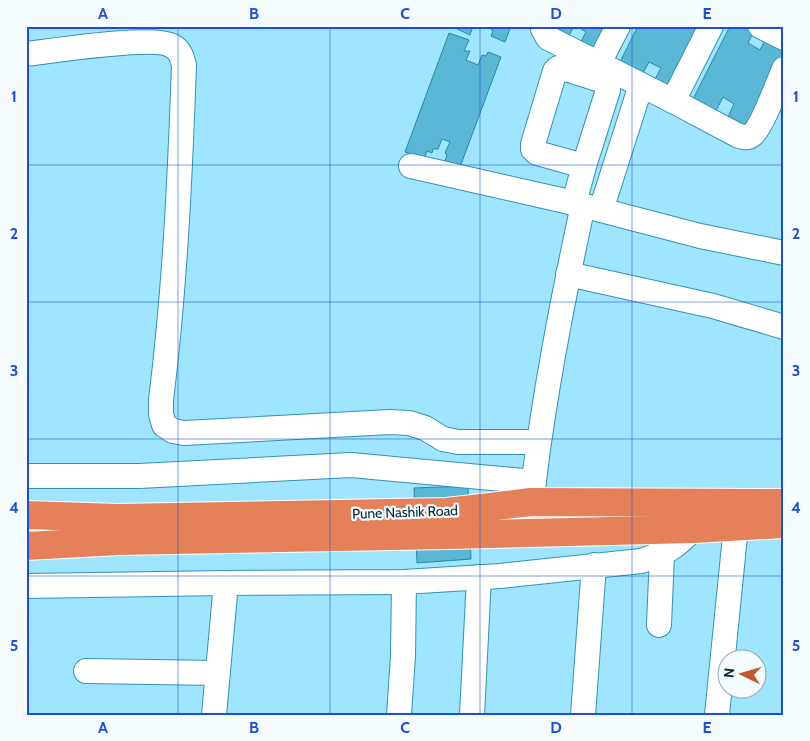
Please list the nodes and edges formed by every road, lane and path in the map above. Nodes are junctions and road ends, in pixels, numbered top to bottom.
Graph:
1 (542, 26) edge
2 (618, 26) edge
3 (711, 26) edge
4 (760, 26) edge
5 (784, 38) edge
6 (26, 54) edge
7 (600, 63) junction
8 (784, 70) edge
9 (641, 85) junction
10 (673, 101) junction
11 (411, 166) dead end
12 (584, 166) dead end
13 (586, 206) junction
14 (784, 253) edge
15 (568, 274) junction
16 (784, 327) edge
17 (538, 442) junction
18 (26, 476) edge
19 (532, 492) junction
20 (784, 503) edge
21 (26, 514) edge
22 (784, 524) edge
23 (736, 526) junction
24 (693, 529) junction
25 (531, 533) junction
26 (26, 546) edge
27 (662, 554) junction
28 (594, 565) junction
29 (479, 577) junction
30 (226, 582) junction
31 (404, 582) junction
32 (26, 586) edge
33 (659, 625) dead end
34 (86, 671) dead end
35 (218, 673) junction
36 (214, 715) edge
37 (400, 715) edge
38 (472, 715) edge
39 (583, 715) edge
40 (717, 715) edge

1 - 7 street
2 - 7 street
3 - 10 street
4 - 5 street
6 - 17 street
7 - 9 street
8 - 10 street
9 - 10 street
9 - 13 street
11 - 13 street
12 - 13 street
13 - 14 street
13 - 15 street
15 - 16 street
15 - 17 street
17 - 19 street
18 - 19 street
19 - 20 highway, Pune Nashik Road
19 - 21 highway, Pune Nashik Road
19 - 25 highway
22 - 23 highway, Pune Nashik Road
23 - 24 highway, Pune Nashik Road
23 - 40 street
24 - 25 highway, Pune Nashik Road
24 - 27 street
25 - 26 highway, Pune Nashik Road
27 - 28 street
27 - 33 street
28 - 29 street
28 - 39 street
29 - 31 street
29 - 38 street
30 - 31 street
30 - 32 street
30 - 35 street
31 - 37 street
34 - 35 street
35 - 36 street

